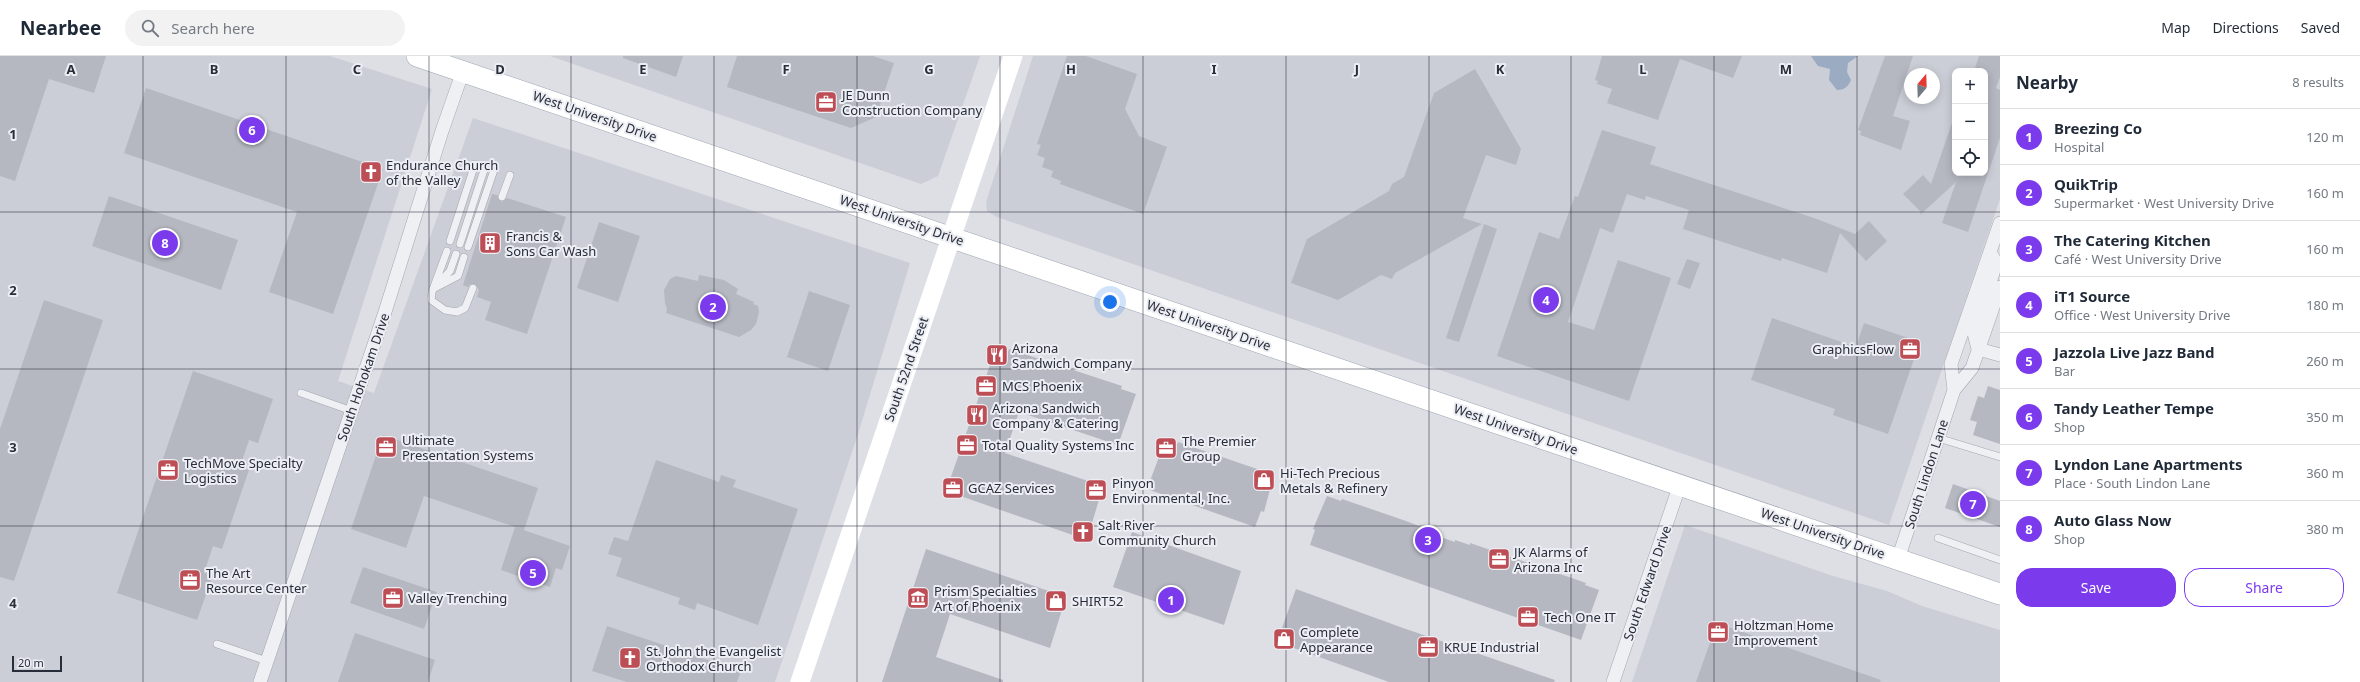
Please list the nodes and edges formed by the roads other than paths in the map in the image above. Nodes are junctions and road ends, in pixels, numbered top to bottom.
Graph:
1 (418, 56) edge
2 (1012, 56) edge
3 (463, 71) junction
4 (475, 164) dead end
5 (485, 167) dead end
6 (494, 170) dead end
7 (510, 175) dead end
8 (502, 197) dead end
9 (2000, 223) edge
10 (951, 237) junction
11 (450, 241) dead end
12 (460, 244) dead end
13 (468, 247) dead end
14 (447, 251) dead end
15 (1990, 252) junction
16 (456, 254) dead end
17 (464, 257) dead end
18 (2000, 287) edge
19 (472, 288) dead end
20 (432, 289) junction
21 (1978, 349) junction
22 (2000, 355) edge
23 (1954, 390) junction
24 (301, 394) dead end
25 (352, 411) junction
26 (1938, 438) junction
27 (2000, 457) edge
28 (1680, 484) junction
29 (1938, 538) dead end
30 (1898, 558) junction
31 (2000, 560) edge
32 (2000, 594) edge
33 (217, 644) dead end
34 (267, 661) junction
35 (260, 682) edge
36 (800, 682) edge
37 (1613, 682) edge

1 - 3 main road, West University Drive
2 - 10 main road, South 52nd Street
3 - 10 main road, West University Drive
3 - 25 street, South Hohokam Drive
4 - 11 lane
5 - 12 lane
6 - 13 lane
7 - 8 lane
9 - 15 street, South Lindon Lane
10 - 28 main road, West University Drive
10 - 36 main road, South 52nd Street
14 - 20 lane
15 - 21 street
15 - 23 street, South Lindon Lane
16 - 20 lane
17 - 20 lane
18 - 21 street, South Lindon Lane
19 - 20 lane
21 - 22 street
21 - 23 street, South Lindon Lane
23 - 26 street, South Lindon Lane
24 - 25 lane
25 - 34 street, South Hohokam Drive
26 - 27 lane
26 - 30 street, South Lindon Lane
28 - 30 main road, West University Drive
28 - 37 street, South Edward Drive
29 - 31 lane
30 - 32 main road, West University Drive
33 - 34 lane
34 - 35 street, South Hohokam Drive

